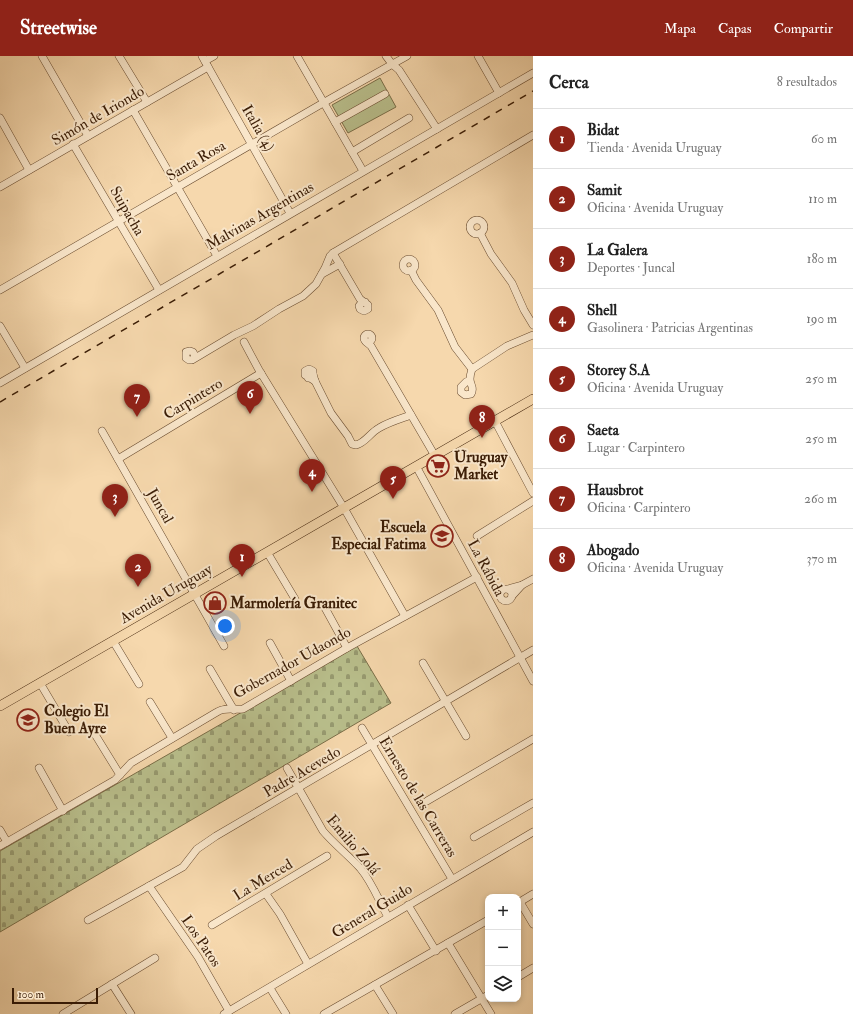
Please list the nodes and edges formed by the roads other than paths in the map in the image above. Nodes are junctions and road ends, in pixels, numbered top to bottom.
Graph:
1 (42, 56) edge
2 (119, 56) edge
3 (214, 56) edge
4 (297, 56) edge
5 (386, 56) edge
6 (407, 56) edge
7 (478, 56) edge
8 (205, 62) edge
9 (392, 64) junction
10 (533, 73) edge
11 (499, 93) junction
12 (385, 94) dead end
13 (147, 102) junction
14 (324, 102) junction
15 (133, 110) junction
16 (0, 118) edge
17 (409, 118) dead end
18 (335, 122) junction
19 (437, 129) junction
20 (533, 135) edge
21 (88, 136) junction
22 (73, 144) junction
23 (252, 144) junction
24 (352, 152) junction
25 (29, 170) junction
26 (363, 171) junction
27 (0, 187) edge
28 (177, 187) junction
29 (290, 213) junction
30 (118, 221) junction
31 (480, 233) dead end
32 (333, 253) junction
33 (217, 256) junction
34 (340, 264) junction
35 (411, 270) dead end
36 (322, 274) junction
37 (0, 290) edge
38 (159, 290) junction
39 (362, 302) dead end
40 (533, 325) edge
41 (0, 326) edge
42 (245, 330) junction
43 (234, 335) junction
44 (533, 335) edge
45 (244, 342) junction
46 (370, 343) dead end
47 (196, 355) dead end
48 (25, 368) junction
49 (472, 369) junction
50 (261, 373) junction
51 (312, 378) dead end
52 (470, 380) dead end
53 (0, 383) edge
54 (533, 399) edge
55 (411, 415) junction
56 (495, 421) junction
57 (102, 431) dead end
58 (435, 456) junction
59 (118, 459) junction
60 (416, 466) junction
61 (533, 493) edge
62 (533, 501) edge
63 (344, 508) junction
64 (477, 536) dead end
65 (267, 552) junction
66 (477, 576) junction
67 (533, 579) edge
68 (522, 585) junction
69 (508, 589) junction
70 (195, 594) junction
71 (512, 596) junction
72 (295, 599) dead end
73 (324, 606) dead end
74 (405, 616) junction
75 (113, 641) junction
76 (270, 643) dead end
77 (224, 646) dead end
78 (347, 648) junction
79 (533, 650) edge
80 (519, 658) junction
81 (423, 663) dead end
82 (210, 669) dead end
83 (291, 681) junction
84 (533, 681) edge
85 (40, 683) junction
86 (139, 684) dead end
87 (150, 702) dead end
88 (446, 702) junction
89 (0, 706) edge
90 (234, 710) junction
91 (362, 728) dead end
92 (69, 732) dead end
93 (96, 736) dead end
94 (466, 736) dead end
95 (172, 738) junction
96 (533, 739) edge
97 (372, 745) junction
98 (39, 768) dead end
99 (287, 768) dead end
100 (120, 775) junction
101 (298, 789) junction
102 (427, 801) dead end
103 (533, 803) edge
104 (63, 811) junction
105 (0, 830) edge
106 (533, 832) edge
107 (474, 837) dead end
108 (7, 842) junction
109 (0, 846) edge
110 (327, 856) dead end
111 (452, 879) junction
112 (149, 886) junction
113 (266, 894) junction
114 (533, 894) edge
115 (521, 901) edge
116 (408, 905) junction
117 (521, 905) edge
118 (388, 917) junction
119 (88, 920) dead end
120 (485, 922) edge
121 (533, 924) edge
122 (212, 925) dead end
123 (448, 943) junction
124 (436, 951) junction
125 (155, 958) dead end
126 (308, 964) junction
127 (533, 968) edge
128 (521, 975) edge
129 (112, 984) junction
130 (375, 985) junction
131 (270, 988) junction
132 (485, 996) edge
133 (487, 1002) edge
134 (227, 1012) edge
135 (63, 1014) edge
136 (131, 1014) edge
137 (286, 1014) edge
138 (324, 1014) edge
139 (393, 1014) edge
140 (456, 1014) edge
141 (491, 1014) edge

1 - 21 street
2 - 13 street
3 - 8 street, Simón de Iriondo
4 - 14 street
5 - 9 street
6 - 9 street, Santa Rosa
7 - 11 street
8 - 13 street, Simón de Iriondo
8 - 23 street, Italia (4)
9 - 14 street, Santa Rosa
9 - 19 street
10 - 11 street, Malvinas Argentinas
11 - 19 street, Malvinas Argentinas
12 - 18 street
13 - 15 street, Simón de Iriondo
14 - 18 street
14 - 23 street, Santa Rosa
15 - 21 street, Simón de Iriondo
15 - 28 street
16 - 25 street
17 - 24 street
18 - 24 street
19 - 26 street, Malvinas Argentinas
20 - 32 street
21 - 22 street, Simón de Iriondo
22 - 25 street, Simón de Iriondo
22 - 30 street, Suipacha
23 - 28 street, Santa Rosa
23 - 29 street, Italia (4)
24 - 26 street
25 - 27 street, Simón de Iriondo
26 - 29 street, Malvinas Argentinas
28 - 30 street, Santa Rosa
28 - 33 street
29 - 33 street, Malvinas Argentinas
30 - 37 street, Santa Rosa
30 - 38 street, Suipacha
31 - 40 street
32 - 34 street
32 - 36 street
33 - 38 street, Malvinas Argentinas
34 - 36 street
34 - 39 street
35 - 49 street
36 - 42 street
38 - 48 street, Malvinas Argentinas
41 - 48 street
42 - 43 street
42 - 45 street
43 - 45 street
43 - 47 street
44 - 49 street
45 - 50 street
46 - 55 street
48 - 53 street, Malvinas Argentinas
49 - 52 street
50 - 59 street, Carpintero
50 - 63 street
51 - 55 street
54 - 56 main road, Avenida Uruguay
55 - 58 street
56 - 58 main road, Avenida Uruguay
56 - 61 street
57 - 59 street, Juncal
58 - 60 main road, Avenida Uruguay
59 - 70 street, Juncal
60 - 63 main road, Avenida Uruguay
60 - 66 street, La Rábida
62 - 64 street
63 - 65 main road, Avenida Uruguay
63 - 74 street
65 - 70 main road, Avenida Uruguay
65 - 72 street
66 - 74 street, Gobernador Udaondo
66 - 80 street, La Rábida
67 - 68 street
68 - 69 street
68 - 71 street
69 - 71 street
69 - 71 street
70 - 75 main road, Avenida Uruguay
70 - 77 street
73 - 78 street
74 - 78 street, Gobernador Udaondo
75 - 85 main road, Avenida Uruguay
75 - 86 street
76 - 83 street
78 - 83 street, Gobernador Udaondo
79 - 80 street, Padre Acevedo
80 - 84 street, La Rábida
80 - 88 street, Padre Acevedo
81 - 88 street
82 - 90 street
83 - 90 street, Gobernador Udaondo
85 - 89 main road, Avenida Uruguay
85 - 92 street
87 - 95 street
88 - 94 street
88 - 97 street, Padre Acevedo
90 - 95 street, Gobernador Udaondo
91 - 97 street, Ernesto de las Carreras
93 - 100 street
95 - 100 street, Gobernador Udaondo
96 - 102 street
97 - 101 street, Padre Acevedo
97 - 111 street, Ernesto de las Carreras
98 - 104 street
99 - 101 street, Emilio Zolá
100 - 104 street, Gobernador Udaondo
101 - 112 street, Padre Acevedo
101 - 118 street, Emilio Zolá
103 - 107 street
104 - 108 street, Gobernador Udaondo
105 - 108 street
106 - 111 street, General Guido
108 - 109 street, Gobernador Udaondo
110 - 113 street, La Merced
111 - 116 street, General Guido
112 - 119 street, Padre Acevedo
112 - 134 street, Los Patos
113 - 122 street, La Merced
113 - 126 street
114 - 115 street
116 - 118 street, General Guido
116 - 124 street
117 - 121 street
118 - 126 street, General Guido
120 - 123 street
123 - 124 street
123 - 132 street
124 - 130 street
125 - 129 street
126 - 131 street, General Guido
127 - 128 street
129 - 135 street
129 - 136 street
130 - 138 street
130 - 139 street
131 - 134 street, General Guido
131 - 137 street
132 - 140 street
133 - 141 street

